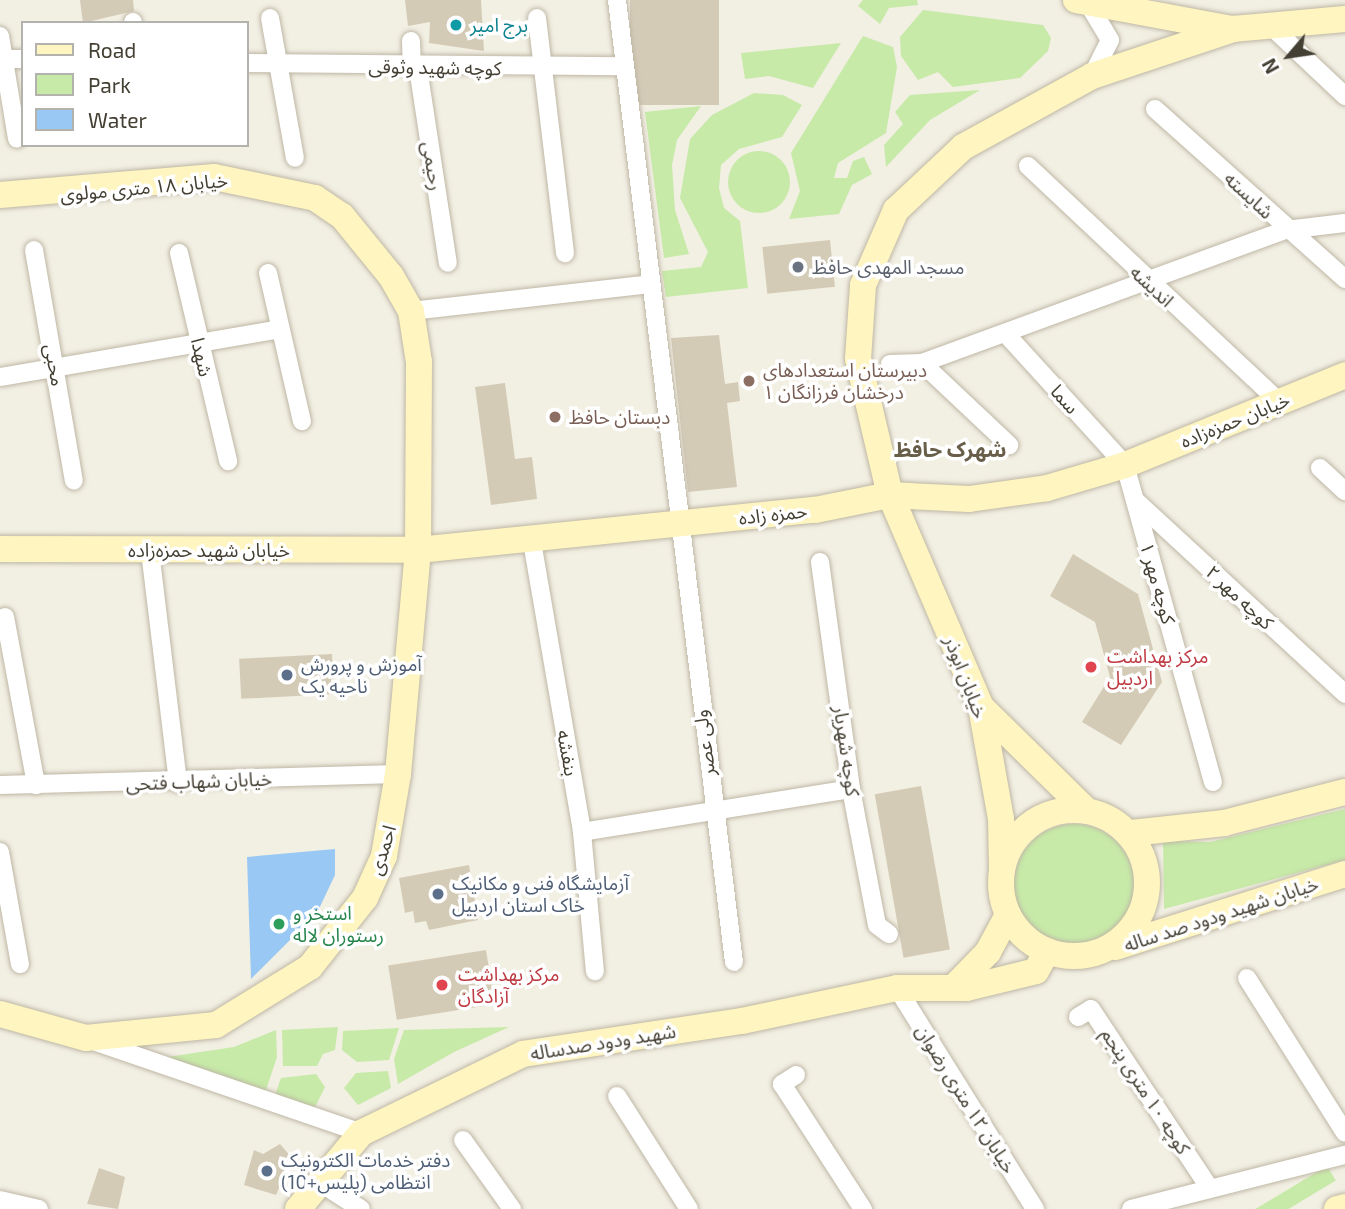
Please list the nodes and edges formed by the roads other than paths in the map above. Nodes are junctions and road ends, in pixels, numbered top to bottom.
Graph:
1 (617, 0) edge
2 (1083, 2) edge
3 (270, 18) dead end
4 (537, 18) dead end
5 (1345, 19) edge
6 (1233, 29) junction
7 (1273, 29) junction
8 (0, 36) edge
9 (411, 41) dead end
10 (2, 59) edge
11 (21, 59) edge
12 (248, 63) edge
13 (280, 64) junction
14 (624, 66) junction
15 (415, 68) junction
16 (542, 68) junction
17 (1092, 76) junction
18 (1345, 96) edge
19 (1155, 109) dead end
20 (17, 139) dead end
21 (295, 158) dead end
22 (1028, 166) dead end
23 (0, 195) edge
24 (1345, 223) edge
25 (1286, 230) junction
26 (34, 250) dead end
27 (179, 253) dead end
28 (565, 253) dead end
29 (448, 263) dead end
30 (268, 273) dead end
31 (1345, 279) edge
32 (1146, 282) junction
33 (650, 284) junction
34 (411, 311) junction
35 (280, 329) junction
36 (1006, 334) junction
37 (199, 343) junction
38 (922, 363) junction
39 (890, 364) dead end
40 (55, 367) junction
41 (1345, 375) edge
42 (0, 377) edge
43 (1279, 402) junction
44 (302, 421) dead end
45 (1009, 445) dead end
46 (228, 461) dead end
47 (1125, 464) junction
48 (1320, 468) dead end
49 (74, 481) dead end
50 (1345, 491) edge
51 (890, 495) junction
52 (1135, 500) junction
53 (678, 524) junction
54 (531, 536) junction
55 (0, 549) edge
56 (418, 550) junction
57 (150, 551) junction
58 (820, 562) dead end
59 (5, 617) dead end
60 (1341, 683) edge
61 (981, 707) junction
62 (398, 774) junction
63 (1213, 782) dead end
64 (178, 783) junction
65 (0, 785) edge
66 (36, 785) junction
67 (851, 789) junction
68 (1345, 792) edge
69 (712, 808) junction
70 (1087, 811) junction
71 (582, 832) junction
72 (1131, 833) junction
73 (0, 852) edge
74 (1002, 869) junction
75 (1345, 874) edge
76 (1007, 915) junction
77 (889, 934) dead end
78 (1047, 951) junction
79 (1097, 953) junction
80 (734, 962) dead end
81 (20, 964) dead end
82 (595, 971) dead end
83 (1247, 978) dead end
84 (957, 984) junction
85 (897, 988) junction
86 (0, 1014) edge
87 (1078, 1017) dead end
88 (86, 1038) junction
89 (796, 1075) dead end
90 (617, 1096) dead end
91 (1345, 1132) edge
92 (361, 1133) junction
93 (463, 1140) dead end
94 (1345, 1155) edge
95 (322, 1184) junction
96 (1208, 1186) junction
97 (0, 1200) edge
98 (1345, 1207) edge
99 (39, 1209) edge
100 (298, 1209) edge
101 (361, 1209) edge
102 (512, 1209) edge
103 (689, 1209) edge
104 (863, 1209) edge
105 (1035, 1209) edge
106 (1131, 1209) edge
107 (1337, 1209) edge

1 - 14 street, ولی عصر
2 - 6 street
2 - 17 street
3 - 13 street
4 - 16 street
5 - 7 street
6 - 7 street
6 - 17 street, خیابان ابوذر
7 - 18 street
8 - 10 street
9 - 15 street, رحیمی
10 - 11 street
10 - 20 street
12 - 13 street, کوچه شهید وثوقی
13 - 15 street, کوچه شهید وثوقی
13 - 21 street
14 - 16 street, کوچه شهید وثوقی
14 - 33 street, ولی عصر
15 - 16 street, کوچه شهید وثوقی
15 - 29 street, رحیمی
16 - 28 street
17 - 51 street, خیابان ابوذر
19 - 25 street, شایسته
22 - 32 street, اندیشه
23 - 34 street, خیابان ۱۸ متری مولوی
24 - 25 street
25 - 31 street, شایسته
25 - 32 street
26 - 40 street, محبی
27 - 37 street, شهدا
30 - 35 street
32 - 36 street
32 - 43 street, اندیشه
33 - 34 street
33 - 53 street, ولی عصر
34 - 56 street, خیابان ۱۸ متری مولوی
35 - 37 street
35 - 44 street
36 - 38 street
36 - 47 street, سما
37 - 40 street
37 - 46 street, شهدا
38 - 39 street
38 - 45 street
40 - 42 street
40 - 49 street, محبی
41 - 43 street, خیابان حمزه‌زاده
43 - 47 street, خیابان حمزه‌زاده
47 - 51 street, حمزه زاده
47 - 52 street, کوچه مهر ۱
48 - 50 street
51 - 53 street, حمزه زاده
51 - 61 street, خیابان ابوذر
52 - 60 street, کوچه مهر ۲
52 - 63 street, کوچه مهر ۱
53 - 54 street, حمزه زاده
53 - 69 street, ولی عصر
54 - 56 street, حمزه زاده
54 - 71 street, بنفشه
55 - 57 street, خیابان شهید حمزه‌زاده
56 - 57 street, خیابان شهید حمزه‌زاده
56 - 62 street, احمدی
57 - 64 street
58 - 67 street, کوچه شهریار
59 - 66 street
61 - 70 street
61 - 74 street, خیابان ابوذر
62 - 64 street, خیابان شهاب فتحی
62 - 88 street, احمدی
64 - 66 street, خیابان شهاب فتحی
65 - 66 street, خیابان شهاب فتحی
67 - 69 street
67 - 77 street, کوچه شهریار
68 - 72 street
69 - 71 street
69 - 80 street, ولی عصر
70 - 72 street
70 - 74 street
71 - 82 street, بنفشه
72 - 79 street
73 - 81 street
74 - 76 street
75 - 79 street, خیابان شهید ودود صد ساله
76 - 78 street
76 - 84 street
78 - 79 street
78 - 84 street, شهید ودود صدساله
83 - 91 street
84 - 85 street, شهید ودود صدساله
85 - 92 street, شهید ودود صدساله
85 - 105 street, خیابان ۱۲ متری رضوان
86 - 88 street, احمدی
87 - 96 street, کوچه ۱۰ متری پنجم
88 - 92 street
89 - 104 street
90 - 103 street
92 - 95 street, شهید ودود صدساله
93 - 102 street
94 - 96 street
95 - 100 street, شهید ودود صدساله
95 - 101 street
96 - 106 street
97 - 99 street
98 - 107 street

